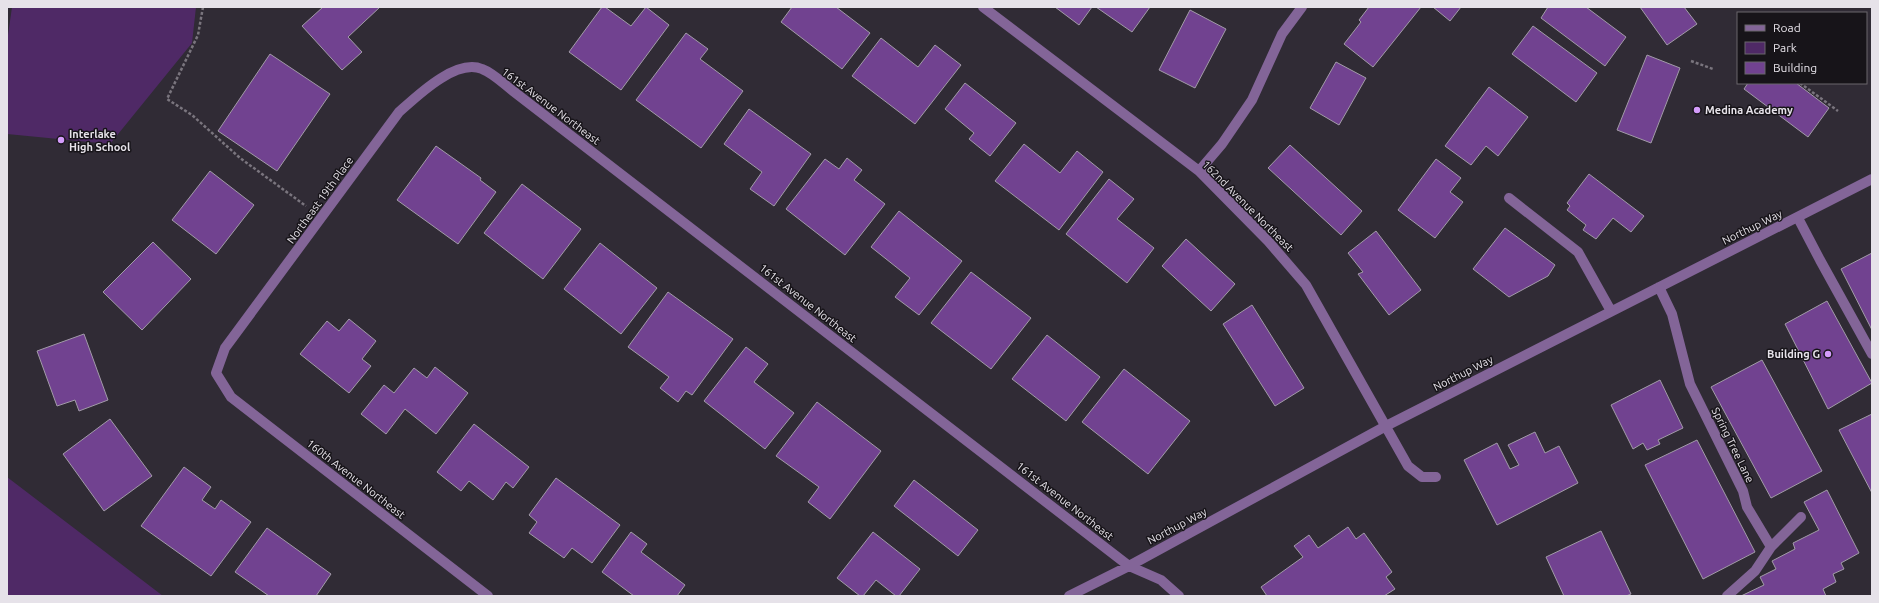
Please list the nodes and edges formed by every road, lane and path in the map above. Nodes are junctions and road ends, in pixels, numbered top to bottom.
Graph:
1 (203, 7) edge
2 (983, 7) edge
3 (1302, 7) edge
4 (1691, 61) dead end
5 (469, 68) joint
6 (1713, 69) dead end
7 (1801, 84) edge
8 (1838, 111) dead end
9 (1199, 172) junction
10 (1872, 179) edge
11 (1509, 198) dead end
12 (306, 206) dead end
13 (1798, 218) junction
14 (1659, 287) junction
15 (1611, 311) junction
16 (1872, 354) edge
17 (216, 373) joint
18 (1386, 426) junction
19 (1436, 478) dead end
20 (1801, 517) dead end
21 (1771, 547) junction
22 (1129, 566) junction
23 (488, 596) edge
24 (1069, 596) edge
25 (1179, 596) edge
26 (1727, 596) edge

1 - 12 path
2 - 9 street, 162nd Avenue Northeast
3 - 9 street
4 - 6 path
5 - 17 street, Northeast 19th Place
5 - 22 street, 161st Avenue Northeast
7 - 8 path
9 - 18 street, 162nd Avenue Northeast
10 - 13 street, Northup Way
11 - 15 street
13 - 14 street, Northup Way
13 - 16 street
14 - 15 street, Northup Way
14 - 21 street, Spring Tree Lane
15 - 18 street, Northup Way
17 - 23 street, 160th Avenue Northeast
18 - 19 street, 162nd Avenue Northeast
18 - 22 street, Northup Way
20 - 21 street
21 - 26 street
22 - 24 street, Northup Way
22 - 25 street, 161st Avenue Northeast

